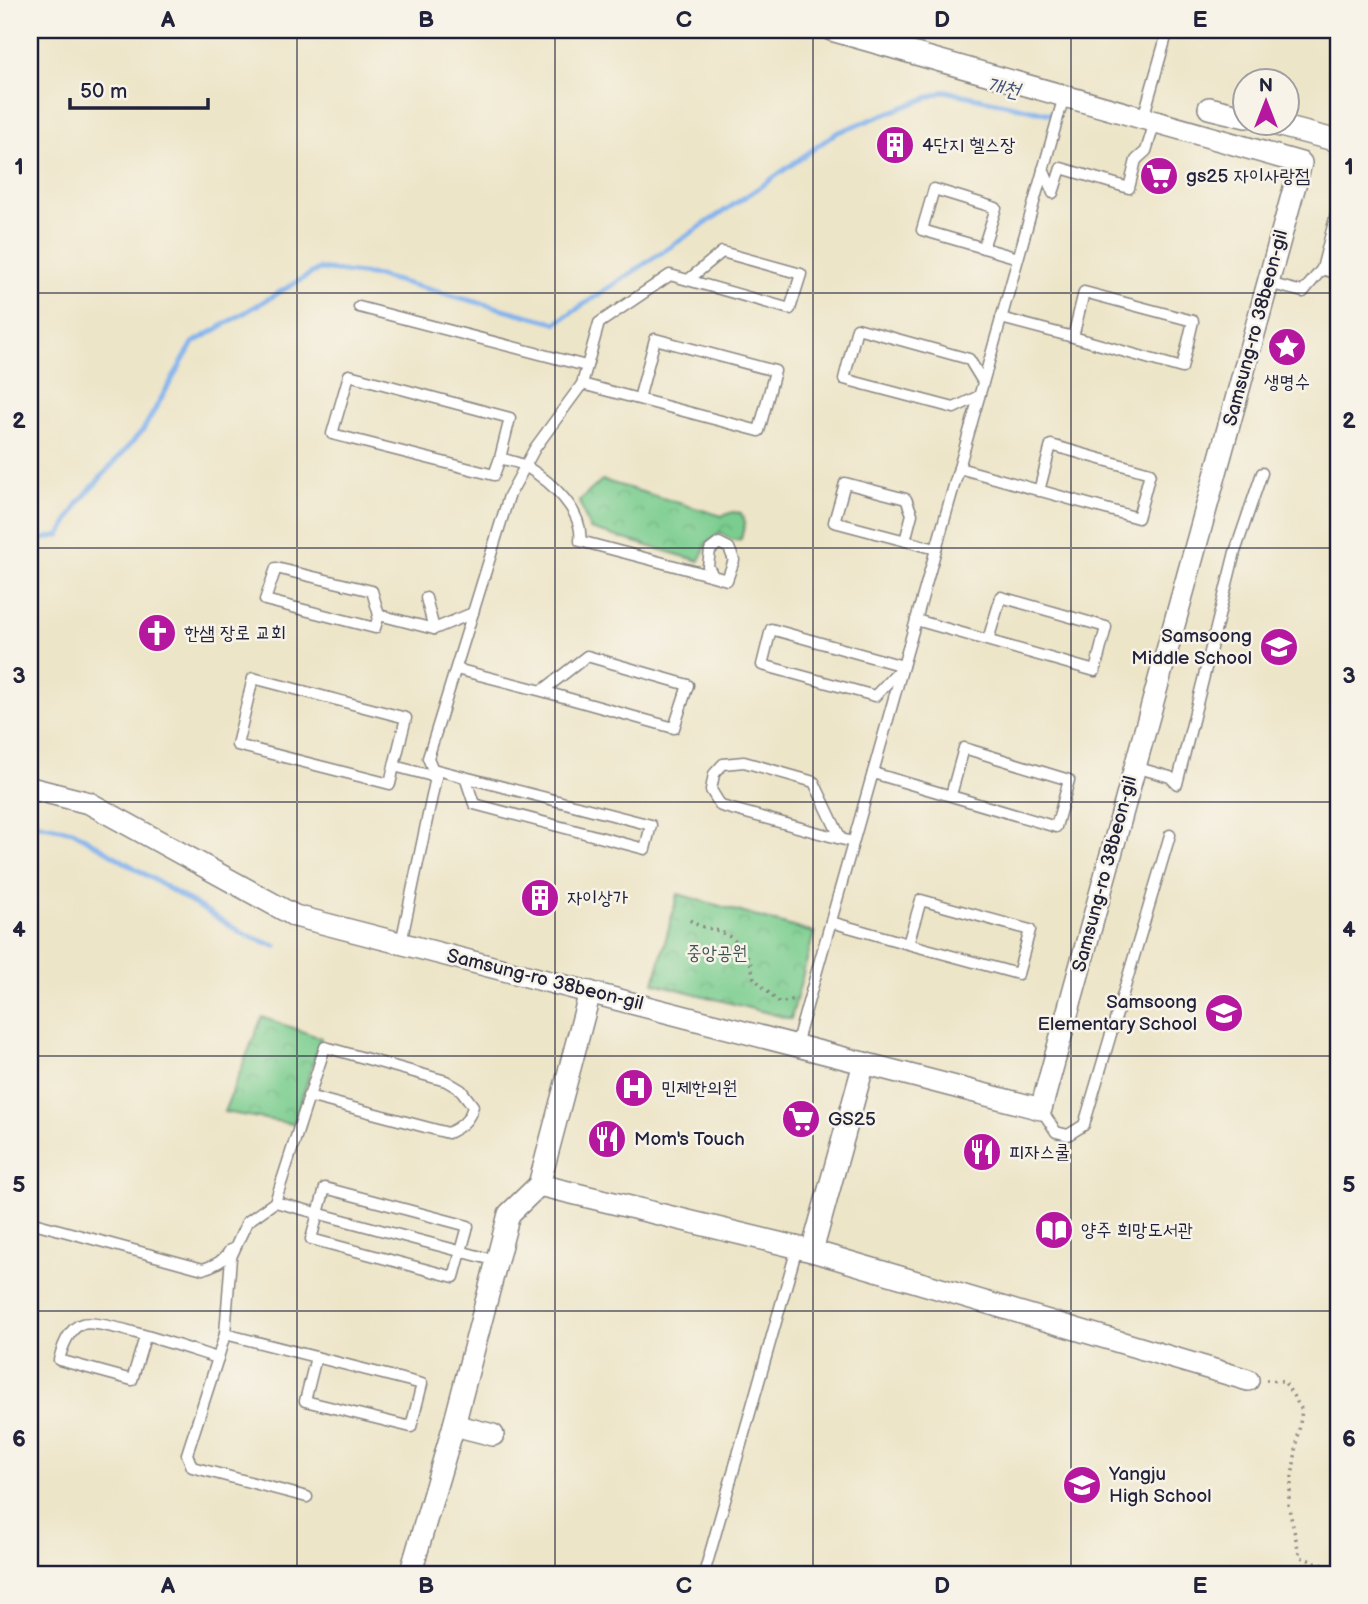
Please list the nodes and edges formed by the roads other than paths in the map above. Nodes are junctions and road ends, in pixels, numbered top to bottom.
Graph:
1 (831, 30) edge
2 (1168, 30) edge
3 (1064, 96) junction
4 (1209, 108) dead end
5 (1232, 114) edge
6 (1149, 120) junction
7 (1302, 132) edge
8 (1338, 141) edge
9 (1043, 169) junction
10 (1338, 206) edge
11 (983, 248) junction
12 (1018, 258) junction
13 (1322, 269) junction
14 (1338, 274) edge
15 (688, 280) junction
16 (1268, 283) junction
17 (359, 307) dead end
18 (1001, 318) junction
19 (1073, 337) junction
20 (586, 366) junction
21 (983, 383) junction
22 (582, 384) junction
23 (979, 396) junction
24 (639, 399) junction
25 (500, 458) junction
26 (526, 466) junction
27 (959, 468) junction
28 (1262, 474) dead end
29 (1039, 491) junction
30 (905, 541) junction
31 (936, 549) junction
32 (713, 576) dead end
33 (426, 598) dead end
34 (473, 613) junction
35 (379, 615) junction
36 (916, 620) junction
37 (434, 629) junction
38 (988, 640) junction
39 (903, 666) junction
40 (456, 669) junction
41 (542, 691) junction
42 (394, 766) junction
43 (1135, 767) junction
44 (435, 773) junction
45 (873, 773) junction
46 (465, 777) junction
47 (30, 788) edge
48 (951, 795) junction
49 (1170, 835) dead end
50 (841, 839) junction
51 (853, 842) junction
52 (831, 922) junction
53 (401, 943) junction
54 (908, 944) junction
55 (590, 992) junction
56 (796, 1045) junction
57 (864, 1063) junction
58 (307, 1096) junction
59 (1041, 1109) junction
60 (539, 1185) junction
61 (275, 1202) junction
62 (318, 1214) junction
63 (30, 1222) edge
64 (238, 1237) junction
65 (804, 1250) junction
66 (461, 1251) junction
67 (497, 1261) junction
68 (225, 1334) junction
69 (145, 1337) junction
70 (316, 1357) junction
71 (218, 1358) junction
72 (1248, 1380) road end
73 (454, 1425) junction
74 (493, 1435) dead end
75 (307, 1497) dead end
76 (416, 1571) edge
77 (704, 1574) edge

1 - 3 street, Samsung-ro 38beon-gil
2 - 6 lane
3 - 6 street, Samsung-ro 38beon-gil
3 - 9 lane
4 - 5 street
6 - 9 lane
6 - 16 street, Samsung-ro 38beon-gil
7 - 8 street
9 - 12 lane
10 - 13 lane
11 - 11 lane
11 - 12 lane
12 - 18 lane
13 - 14 lane
13 - 16 lane
15 - 15 lane
15 - 20 lane
16 - 43 street, Samsung-ro 38beon-gil
17 - 20 lane
18 - 19 lane
18 - 21 lane
19 - 19 lane
20 - 22 lane
21 - 23 lane
21 - 23 lane
22 - 24 lane
22 - 26 lane
23 - 27 lane
24 - 24 lane
25 - 25 lane
25 - 26 lane
26 - 32 lane
26 - 34 lane
27 - 29 lane
27 - 31 lane
28 - 43 lane
29 - 29 lane
30 - 30 lane
30 - 31 lane
31 - 36 lane
33 - 37 lane
34 - 37 lane
34 - 40 lane
35 - 35 lane
35 - 37 lane
36 - 38 lane
36 - 39 lane
38 - 38 lane
39 - 39 lane
39 - 45 lane
40 - 41 lane
40 - 44 lane
41 - 41 lane
42 - 42 lane
42 - 44 lane
43 - 59 street, Samsung-ro 38beon-gil
44 - 46 lane
44 - 53 lane
45 - 48 lane
45 - 51 lane
46 - 46 lane
47 - 53 street, Samsung-ro 38beon-gil
48 - 48 lane
49 - 59 lane
50 - 50 lane
50 - 51 lane
51 - 52 lane
52 - 54 lane
52 - 56 lane
53 - 55 street, Samsung-ro 38beon-gil
54 - 54 lane
55 - 56 street, Samsung-ro 38beon-gil
55 - 60 street
56 - 57 street, Samsung-ro 38beon-gil
57 - 59 street, Samsung-ro 38beon-gil
57 - 65 street
58 - 58 lane
58 - 61 lane
60 - 65 street
60 - 67 street
61 - 62 lane
61 - 64 lane
62 - 66 lane
62 - 66 lane
62 - 66 lane
63 - 64 lane
64 - 68 lane
65 - 72 street
65 - 77 lane
66 - 67 lane
67 - 73 street
68 - 70 lane
68 - 71 lane
69 - 69 lane
69 - 71 lane
70 - 70 lane
71 - 75 lane
73 - 74 street
73 - 76 street

